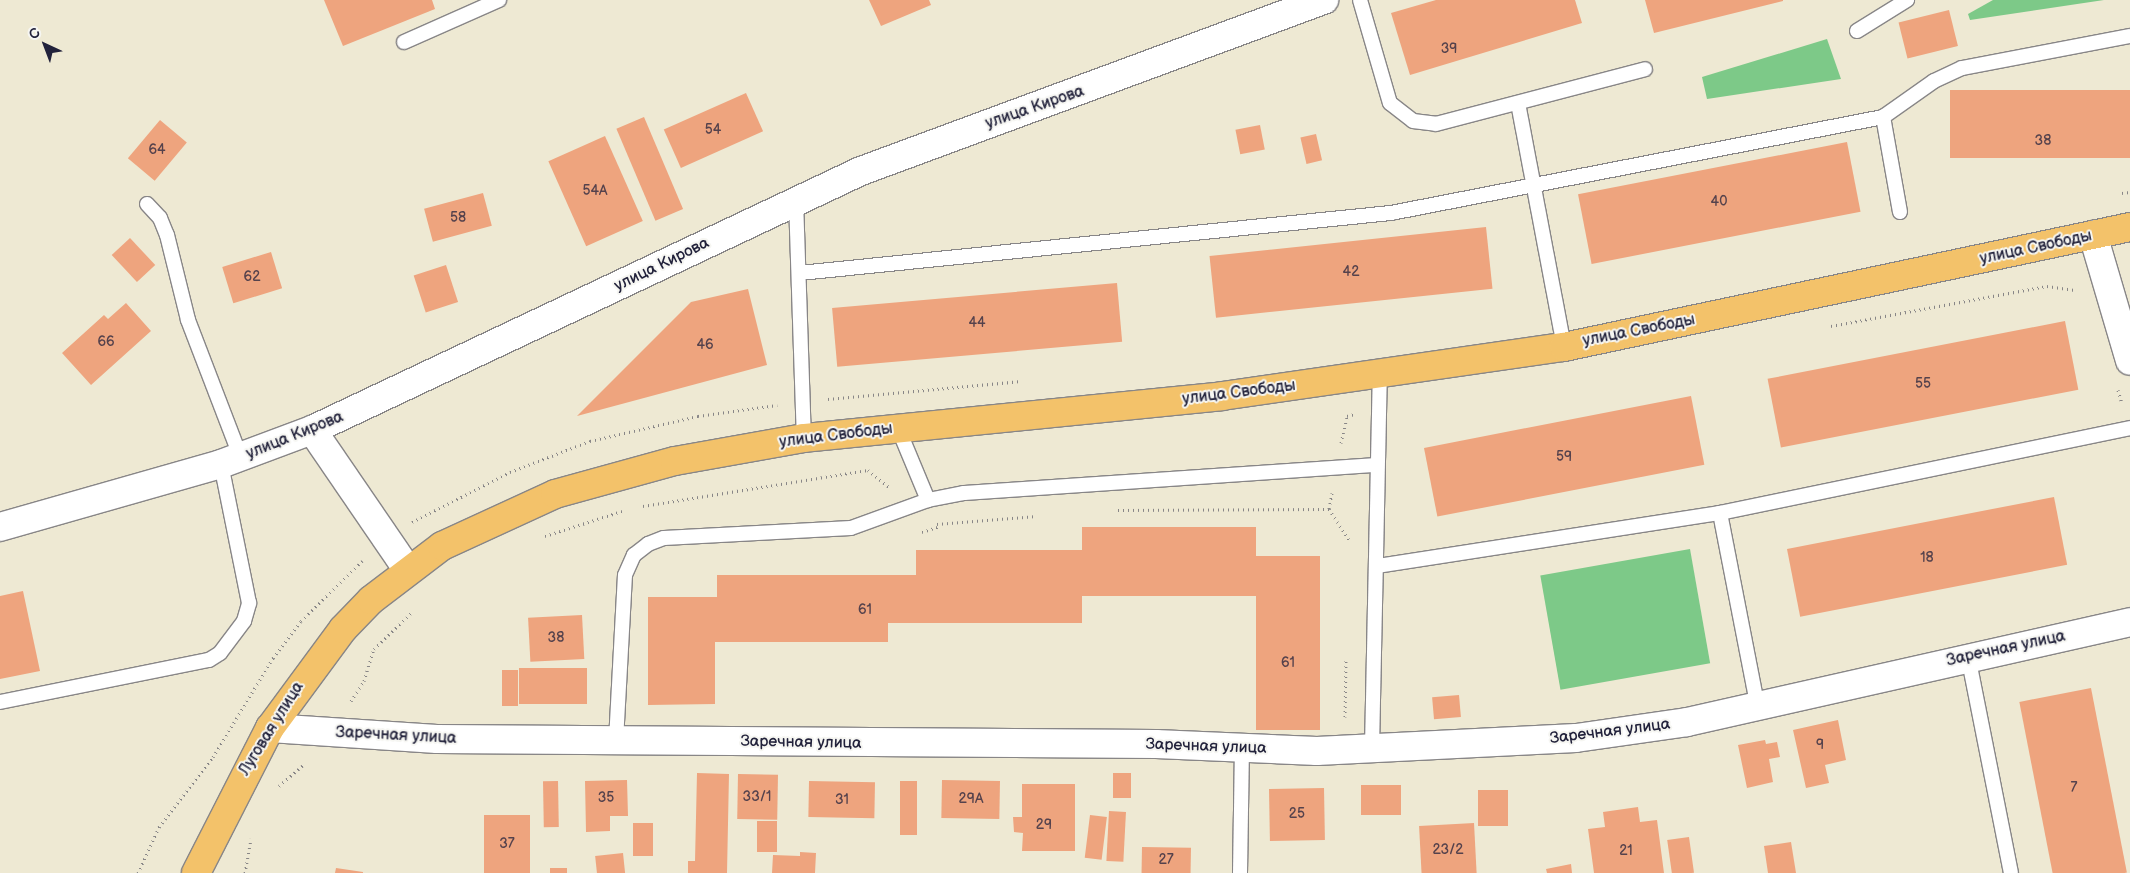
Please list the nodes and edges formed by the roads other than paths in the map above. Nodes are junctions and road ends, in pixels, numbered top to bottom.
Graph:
1 (499, 0) edge
2 (1324, 0) edge
3 (1360, 0) edge
4 (1907, 0) edge
5 (1857, 31) dead end
6 (2130, 36) edge
7 (404, 42) dead end
8 (1645, 69) dead end
9 (1518, 103) junction
10 (1883, 117) junction
11 (1534, 187) junction
12 (796, 200) junction
13 (147, 204) dead end
14 (1900, 212) dead end
15 (2130, 227) edge
16 (2092, 236) junction
17 (800, 273) junction
18 (1564, 346) junction
19 (2123, 371) edge
20 (1380, 376) junction
21 (898, 428) junction
22 (2130, 428) edge
23 (312, 430) junction
24 (804, 438) junction
25 (231, 461) junction
26 (1377, 465) junction
27 (928, 500) junction
28 (1720, 513) junction
29 (0, 527) edge
30 (1377, 566) junction
31 (408, 570) junction
32 (371, 600) joint
33 (2130, 622) edge
34 (1968, 656) junction
35 (0, 702) edge
36 (1757, 704) junction
37 (270, 728) junction
38 (616, 741) junction
39 (1372, 748) junction
40 (1242, 749) junction
41 (196, 873) edge
42 (1240, 873) edge
43 (2011, 873) edge

1 - 7 lane
2 - 12 street, улица Кирова
3 - 9 lane
4 - 5 lane
6 - 10 lane
8 - 9 lane
9 - 11 lane
10 - 11 lane
10 - 14 lane
11 - 17 lane
11 - 18 lane
12 - 17 lane
12 - 23 street, улица Кирова
13 - 25 lane
15 - 16 main road, улица Свободы
16 - 18 main road, улица Свободы
16 - 19 street
17 - 24 lane
18 - 20 main road, улица Свободы
20 - 21 main road, улица Свободы
20 - 26 lane
21 - 24 main road, улица Свободы
21 - 27 lane
22 - 28 lane
23 - 25 street, улица Кирова
23 - 31 street
24 - 31 main road, улица Свободы
25 - 29 street, улица Кирова
25 - 35 lane
26 - 27 lane
26 - 30 lane
27 - 38 lane
28 - 30 lane
28 - 36 lane
30 - 39 lane
31 - 32 main road, улица Свободы
32 - 37 main road, Луговая улица
33 - 34 street, Заречная улица
34 - 36 street, Заречная улица
34 - 43 lane
36 - 39 street, Заречная улица
37 - 38 street, Заречная улица
37 - 41 main road, Луговая улица
38 - 40 street, Заречная улица
39 - 40 street, Заречная улица
40 - 42 lane

